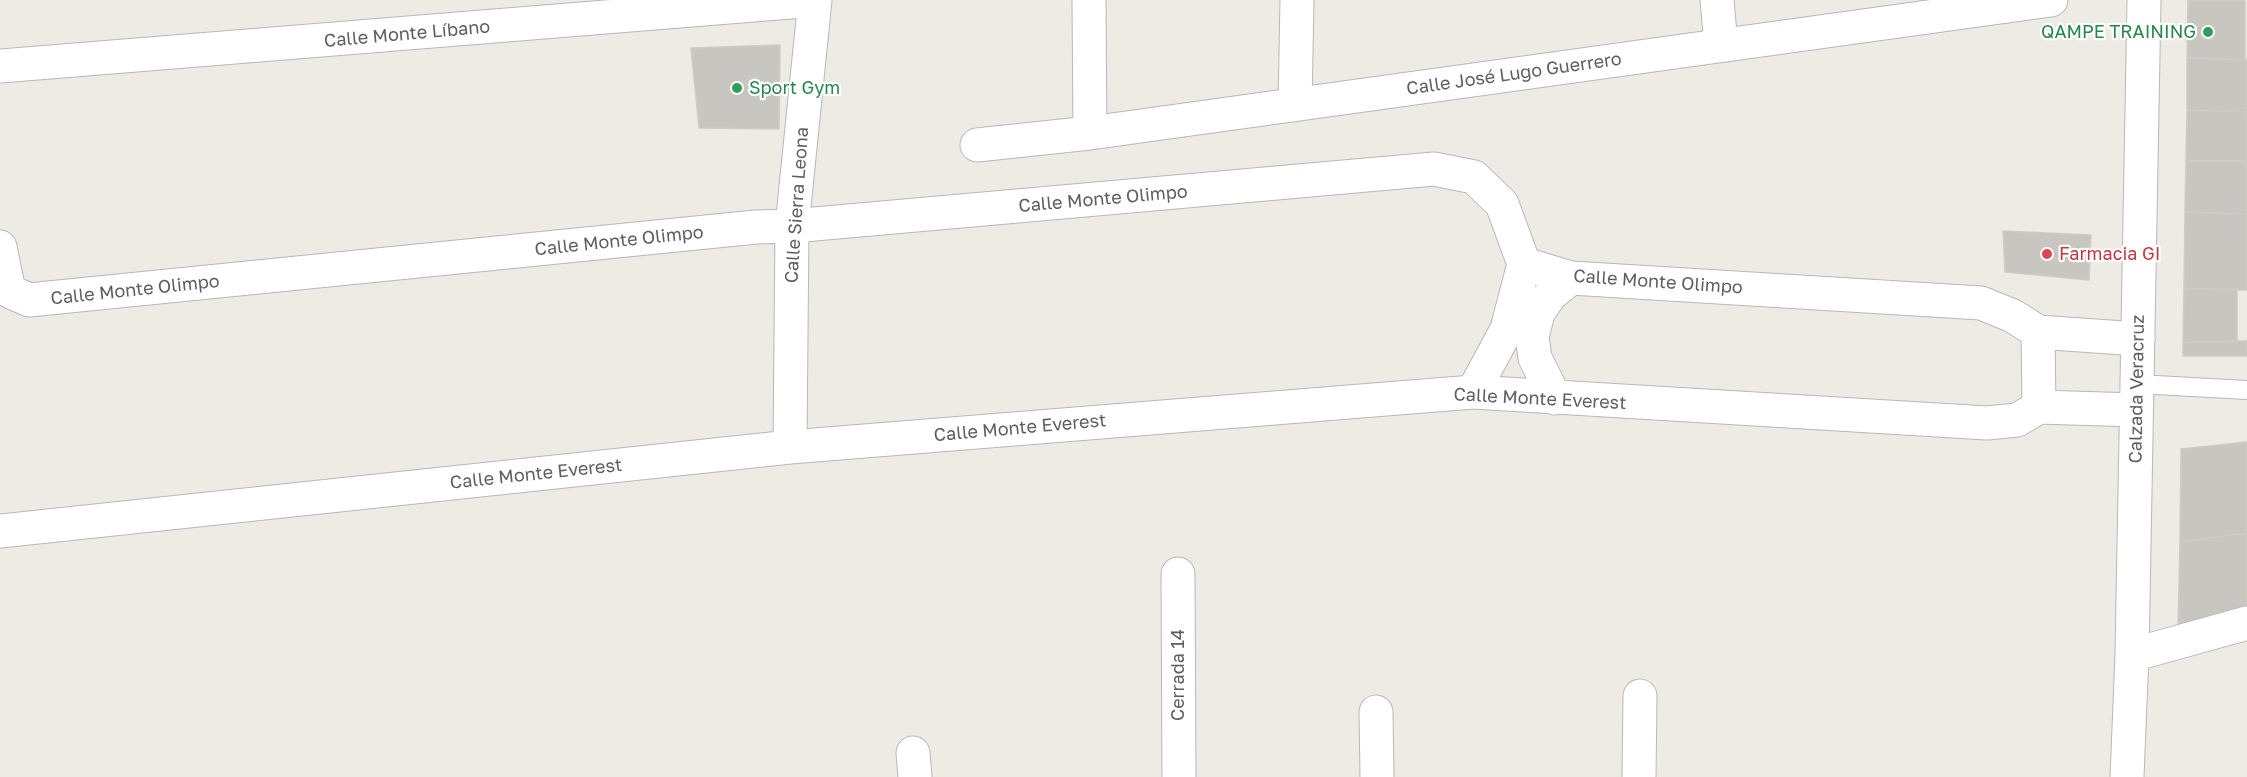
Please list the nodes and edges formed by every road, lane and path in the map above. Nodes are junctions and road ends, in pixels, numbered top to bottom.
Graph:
1 (815, 0) edge
2 (1089, 0) edge
3 (1297, 0) edge
4 (1717, 0) edge
5 (2051, 0) edge
6 (2144, 0) edge
7 (1721, 45) junction
8 (0, 66) edge
9 (1294, 105) junction
10 (1090, 133) junction
11 (977, 145) dead end
12 (792, 226) junction
13 (0, 247) edge
14 (1524, 264) junction
15 (1571, 278) junction
16 (2038, 332) junction
17 (2138, 339) junction
18 (2247, 390) edge
19 (1473, 392) junction
20 (2137, 397) junction
21 (1555, 398) junction
22 (2039, 407) junction
23 (790, 447) junction
24 (0, 531) edge
25 (1178, 574) dead end
26 (2247, 623) edge
27 (2132, 654) junction
28 (1640, 696) dead end
29 (1376, 712) dead end
30 (1179, 777) edge
31 (1377, 777) edge
32 (1639, 777) edge
33 (2127, 777) edge

1 - 8 street, Calle Monte Líbano
1 - 12 street, Calle Sierra Leona
2 - 10 street
3 - 9 street
4 - 7 street
5 - 7 street, Calle José Lugo Guerrero
6 - 17 street, Calzada Veracruz
7 - 9 street, Calle José Lugo Guerrero
9 - 10 street, Calle José Lugo Guerrero
10 - 11 street, Calle José Lugo Guerrero
12 - 13 street, Calle Monte Olimpo
12 - 14 street, Calle Monte Olimpo
12 - 23 street, Calle Sierra Leona
14 - 15 street, Calle Monte Olimpo
14 - 19 street
15 - 16 street, Calle Monte Olimpo
15 - 21 street
16 - 17 street, Calle Monte Olimpo
16 - 22 street
17 - 20 street, Calzada Veracruz
18 - 20 lane
19 - 21 street, Calle Monte Everest
19 - 23 street, Calle Monte Everest
20 - 22 street, Calle Monte Everest
20 - 27 street, Calzada Veracruz
21 - 22 street, Calle Monte Everest
23 - 24 street, Calle Monte Everest
25 - 30 street, Cerrada 14
26 - 27 street
27 - 33 street, Calzada Veracruz
28 - 32 street
29 - 31 street

